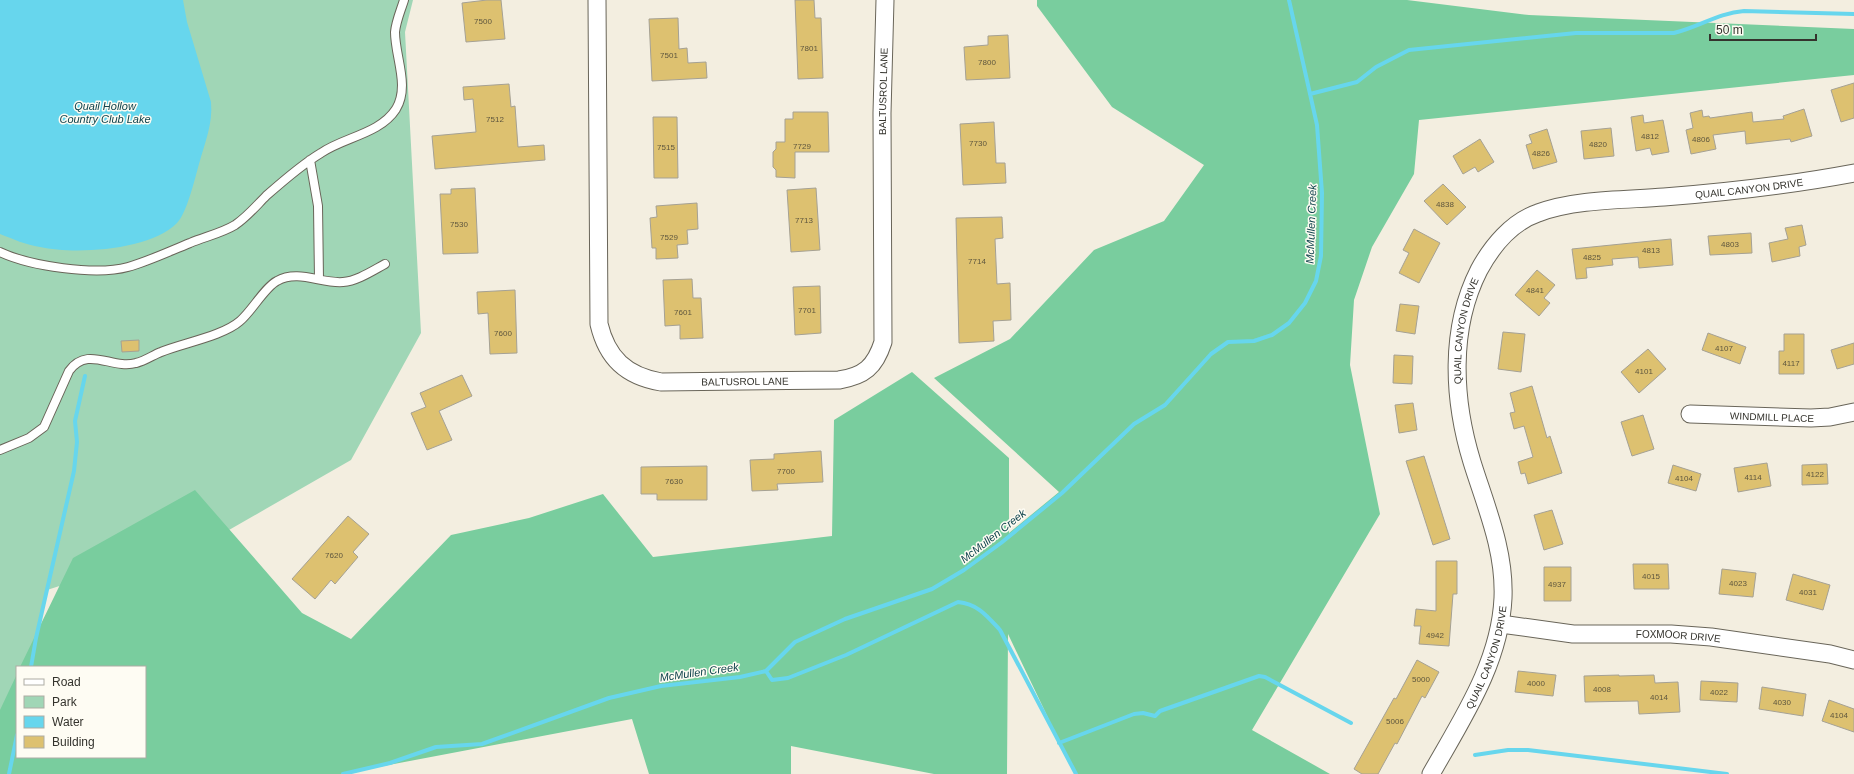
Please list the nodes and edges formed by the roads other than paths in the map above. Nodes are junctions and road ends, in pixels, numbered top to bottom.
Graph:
1 (404, 0) edge
2 (597, 0) edge
3 (885, 0) edge
4 (310, 160) junction
5 (1854, 173) edge
6 (0, 252) edge
7 (385, 264) dead end
8 (319, 279) junction
9 (1854, 412) edge
10 (1690, 414) dead end
11 (0, 450) edge
12 (1501, 624) junction
13 (1854, 660) edge
14 (1431, 774) edge

1 - 4 lane
2 - 3 street, BALTUSROL LANE
4 - 6 lane
4 - 8 lane
5 - 12 street, QUAIL CANYON DRIVE
7 - 8 lane
8 - 11 lane
9 - 10 street, WINDMILL PLACE
12 - 13 street, FOXMOOR DRIVE
12 - 14 street, QUAIL CANYON DRIVE

